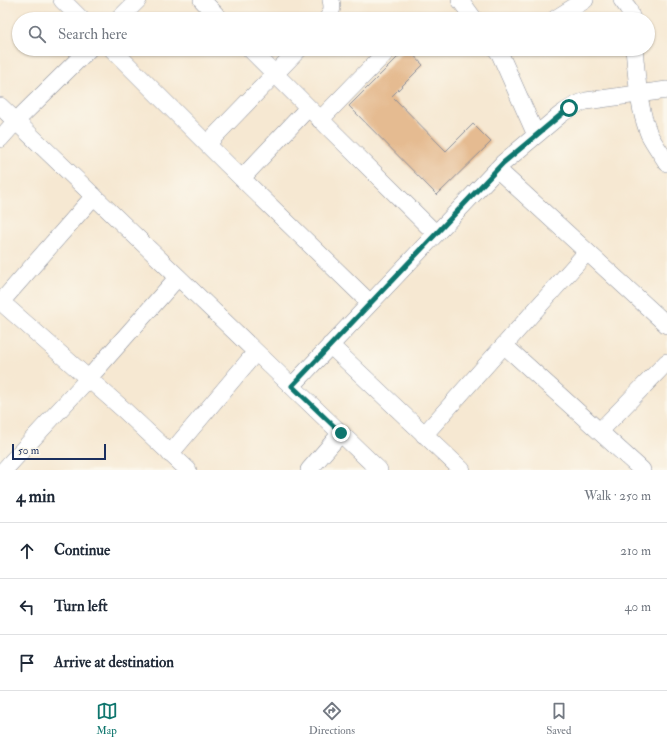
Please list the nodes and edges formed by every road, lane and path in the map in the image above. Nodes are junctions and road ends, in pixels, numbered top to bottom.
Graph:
1 (62, 0) edge
2 (138, 0) edge
3 (202, 0) edge
4 (332, 0) edge
5 (460, 0) edge
6 (584, 0) edge
7 (622, 0) edge
8 (75, 12) edge
9 (126, 12) edge
10 (213, 12) edge
11 (331, 12) edge
12 (469, 12) edge
13 (566, 12) edge
14 (629, 12) edge
15 (82, 56) edge
16 (119, 56) edge
17 (257, 56) edge
18 (292, 56) edge
19 (382, 56) edge
20 (503, 56) edge
21 (635, 56) edge
22 (275, 74) junction
23 (667, 90) edge
24 (638, 94) junction
25 (0, 106) edge
26 (308, 108) junction
27 (320, 120) junction
28 (16, 121) junction
29 (536, 135) junction
30 (0, 139) edge
31 (207, 144) junction
32 (667, 162) edge
33 (497, 169) junction
34 (242, 178) junction
35 (94, 196) junction
36 (436, 234) junction
37 (588, 252) junction
38 (178, 277) junction
39 (0, 302) edge
40 (370, 302) junction
41 (667, 325) edge
42 (330, 345) junction
43 (504, 345) junction
44 (256, 352) junction
45 (667, 362) edge
46 (88, 379) junction
47 (292, 386) junction
48 (600, 431) junction
49 (341, 433) junction
50 (424, 435) junction
51 (170, 454) junction
52 (8, 464) edge
53 (188, 470) edge
54 (309, 470) edge
55 (379, 470) edge
56 (462, 470) edge
57 (642, 470) edge

1 - 8 street
2 - 9 street
3 - 10 street
4 - 11 street
5 - 12 street
6 - 13 street
7 - 14 street
15 - 28 street
16 - 31 street
17 - 22 street
18 - 22 street
19 - 27 street
20 - 29 street
21 - 24 street
22 - 26 street
22 - 31 street
23 - 24 street
24 - 29 street
24 - 32 street
25 - 28 street
26 - 27 street
26 - 34 street
27 - 36 street
28 - 30 street
28 - 35 street
29 - 33 street
31 - 34 street
33 - 36 street
33 - 37 street
34 - 40 street
35 - 38 street
35 - 39 street
36 - 40 street
37 - 41 street
37 - 43 street
38 - 44 street
38 - 46 street
39 - 46 street
40 - 42 street
42 - 47 street
42 - 50 street
43 - 48 street
43 - 50 street
44 - 47 street
44 - 51 street
45 - 48 street
46 - 51 street
46 - 52 street
47 - 49 street
48 - 57 street
49 - 54 street
49 - 55 street
50 - 56 street
51 - 53 street

